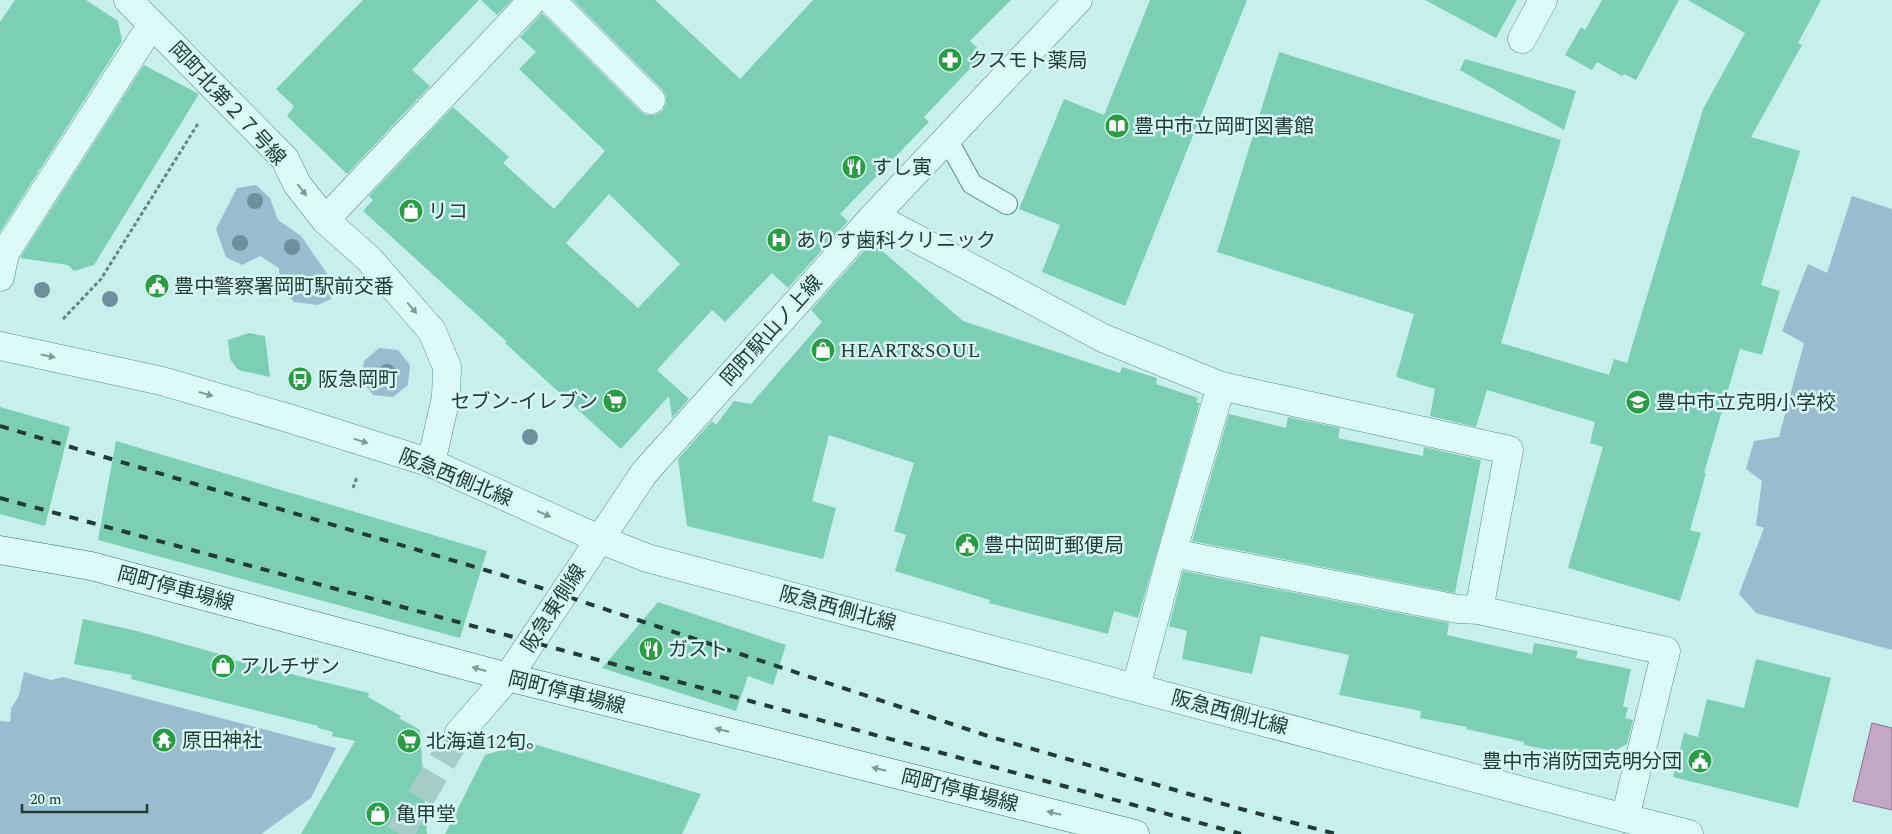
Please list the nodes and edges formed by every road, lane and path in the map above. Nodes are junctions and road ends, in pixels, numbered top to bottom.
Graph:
1 (128, 0) edge
2 (532, 0) edge
3 (551, 0) edge
4 (1078, 0) edge
5 (1543, 0) edge
6 (152, 24) junction
7 (1522, 39) dead end
8 (651, 100) dead end
9 (204, 114) dead end
10 (947, 139) junction
11 (1007, 204) dead end
12 (874, 216) junction
13 (325, 220) junction
14 (0, 278) edge
15 (62, 319) dead end
16 (0, 346) edge
17 (1221, 386) junction
18 (431, 463) junction
19 (358, 474) dead end
20 (353, 488) dead end
21 (599, 539) junction
22 (0, 550) edge
23 (1172, 553) junction
24 (1479, 610) junction
25 (508, 677) junction
26 (1136, 687) junction
27 (459, 733) tunnel mouth
28 (1625, 818) junction
29 (1087, 828) edge
30 (1135, 834) edge
31 (1690, 834) edge

1 - 6 street, 岡町北第２７号線
2 - 13 street
3 - 8 street
4 - 10 street, 岡町駅山ノ上線
5 - 7 street
6 -> 13 street, 岡町北第２７号線
6 - 14 street
9 - 15 path
10 - 11 lane
10 - 12 street, 岡町駅山ノ上線
12 - 17 street
12 - 21 street, 岡町駅山ノ上線
13 -> 18 street, 岡町北第２７号線
16 -> 18 street, 阪急西側北線
17 - 23 street
17 - 24 street
18 -> 21 street, 阪急西側北線
19 - 20 path
21 - 25 street, 阪急東側線
21 - 26 street, 阪急西側北線
25 -> 22 street, 岡町停車場線
23 - 24 street
23 - 26 street
24 - 28 street
25 - 27 street, 阪急東側線
29 -> 25 street, 岡町停車場線
26 - 28 street, 阪急西側北線
28 - 31 street, 阪急西側北線
29 - 30 street, 岡町停車場線

